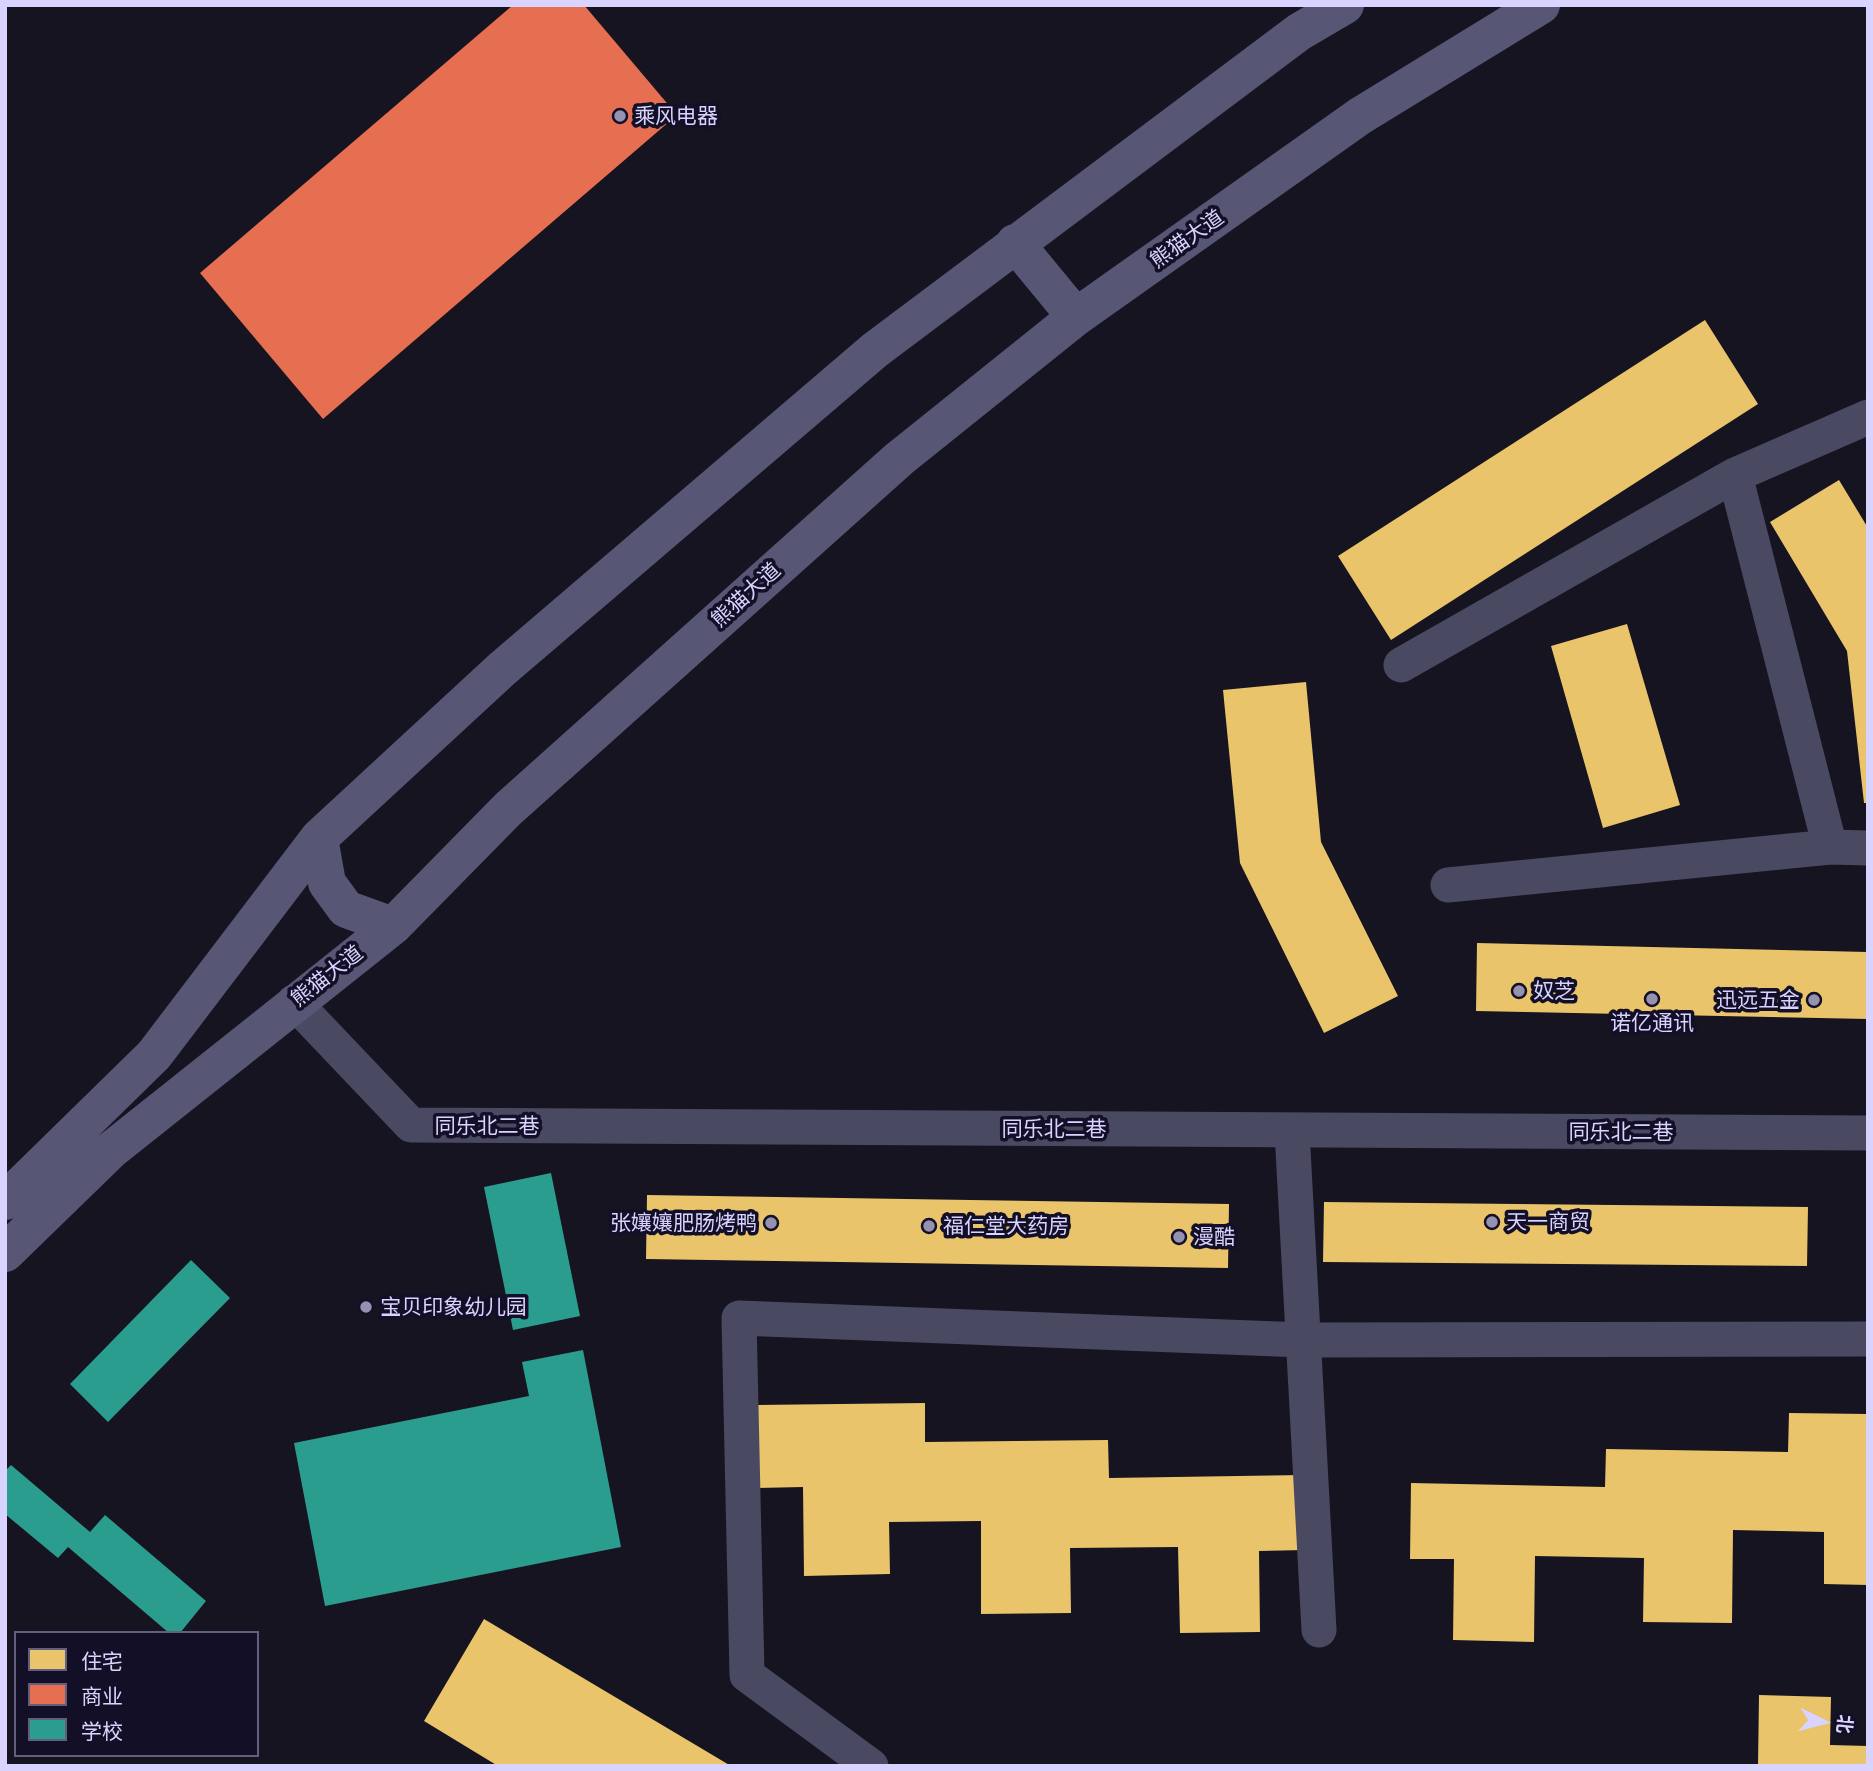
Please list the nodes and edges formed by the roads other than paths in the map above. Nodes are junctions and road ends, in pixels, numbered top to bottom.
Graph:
1 (1345, 5) edge
2 (1541, 5) edge
3 (1015, 243) junction
4 (1076, 317) junction
5 (1868, 418) edge
6 (1735, 475) junction
7 (1401, 665) dead end
8 (319, 838) junction
9 (1830, 847) junction
10 (1868, 848) edge
11 (1448, 885) dead end
12 (393, 926) junction
13 (294, 1002) junction
14 (1292, 1131) junction
15 (1868, 1133) edge
16 (5, 1201) edge
17 (5, 1253) edge
18 (1868, 1339) edge
19 (1303, 1340) junction
20 (1319, 1630) dead end
21 (871, 1766) edge

1 - 3 main road
2 - 4 main road, 熊猫大道
3 - 4 main road
3 - 8 main road
4 - 12 main road, 熊猫大道
5 - 6 street
6 - 7 street
6 - 9 street
8 - 12 main road
8 - 16 main road
9 - 10 street
9 - 11 street
12 - 13 main road, 熊猫大道
13 - 14 street, 同乐北二巷
13 - 17 main road, 熊猫大道
14 - 15 street, 同乐北二巷
14 - 19 street
18 - 19 street
19 - 20 street
19 - 21 street

